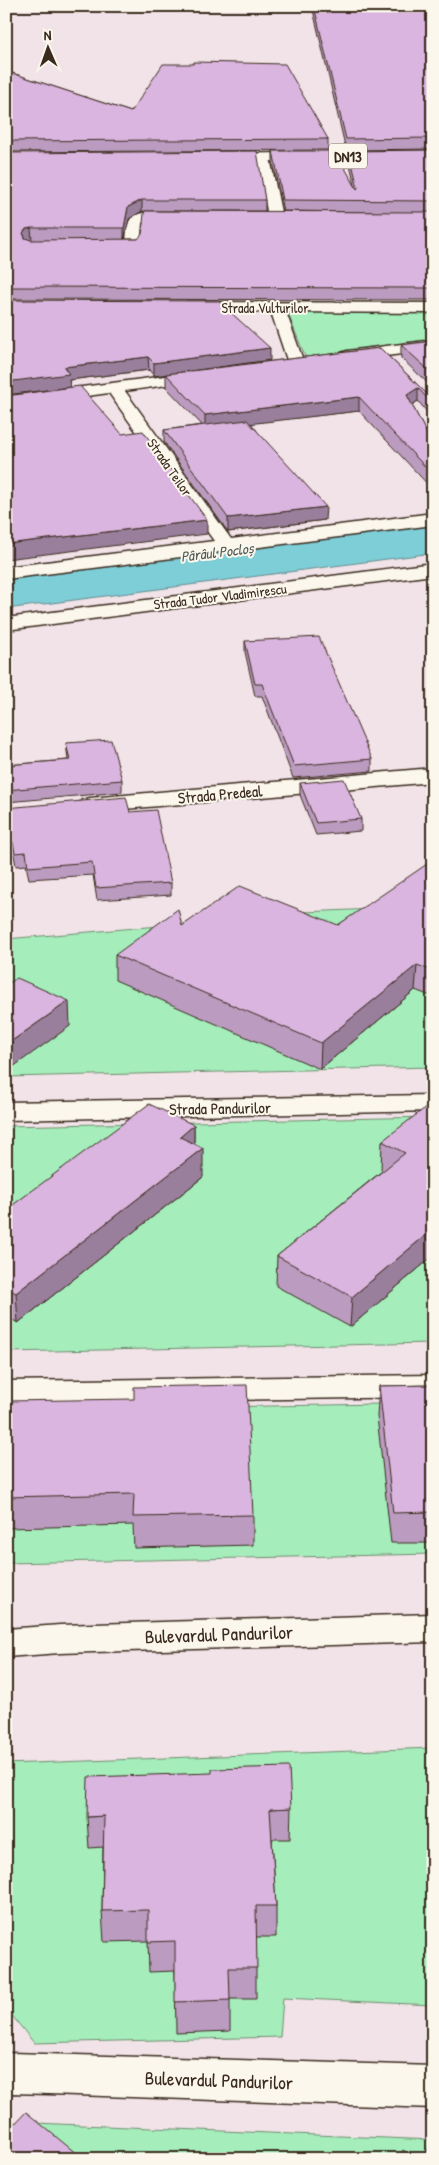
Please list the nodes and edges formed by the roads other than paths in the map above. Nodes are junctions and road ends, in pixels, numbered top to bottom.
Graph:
1 (433, 155) edge
2 (208, 158) edge
3 (264, 158) junction
4 (196, 217) edge
5 (275, 217) edge
6 (87, 246) edge
7 (171, 307) edge
8 (277, 307) junction
9 (433, 308) edge
10 (433, 345) edge
11 (382, 351) junction
12 (334, 358) edge
13 (315, 360) edge
14 (296, 363) junction
15 (395, 364) edge
16 (277, 366) edge
17 (220, 374) edge
18 (114, 388) junction
19 (6, 402) edge
20 (433, 519) edge
21 (227, 546) junction
22 (433, 569) edge
23 (6, 573) edge
24 (6, 624) edge
25 (433, 775) edge
26 (71, 806) edge
27 (433, 1104) edge
28 (6, 1112) edge
29 (433, 1386) edge
30 (6, 1392) edge
31 (433, 1628) edge
32 (6, 1643) edge
33 (6, 2075) edge
34 (433, 2087) edge

1 - 3 street, DN13
2 - 3 street, DN13
3 - 5 street
4 - 6 street
7 - 8 street, Strada Vulturilor
8 - 9 street, Strada Vulturilor
8 - 14 street
10 - 11 street
11 - 12 street
11 - 15 street
13 - 14 street
14 - 16 street
17 - 18 street
18 - 19 street
18 - 21 street, Strada Teilor
20 - 21 street
21 - 23 street
22 - 24 street, Strada Tudor Vladimirescu
25 - 26 street, Strada Predeal
27 - 28 street, Strada Pandurilor
29 - 30 street
31 - 32 street, Bulevardul Pandurilor
33 - 34 street, Bulevardul Pandurilor

